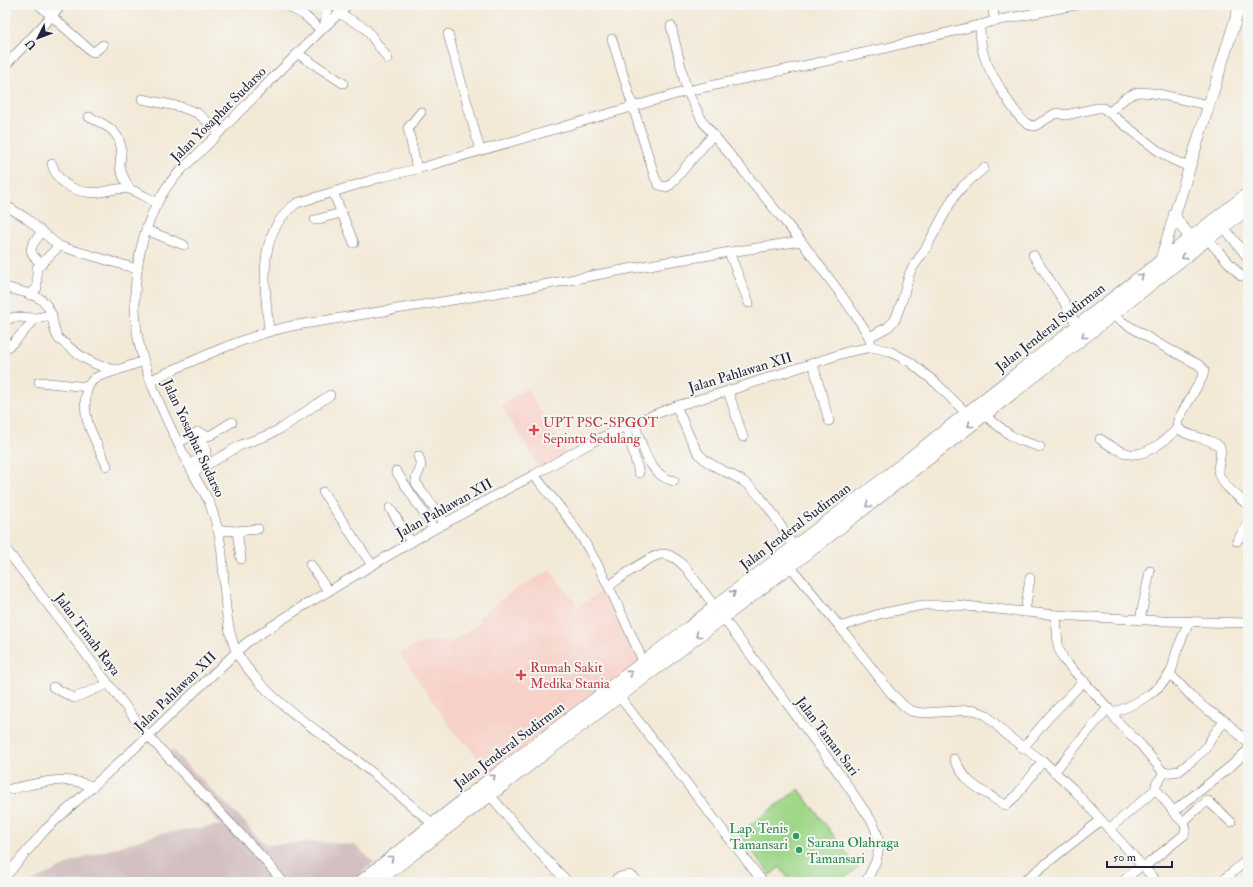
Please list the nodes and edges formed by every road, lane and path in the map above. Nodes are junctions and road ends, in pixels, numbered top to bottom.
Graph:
1 (39, 5) edge
2 (62, 5) edge
3 (286, 5) edge
4 (329, 5) edge
5 (348, 5) edge
6 (992, 5) edge
7 (1075, 5) edge
8 (1240, 5) edge
9 (339, 13) junction
10 (52, 17) junction
11 (995, 21) junction
12 (980, 25) junction
13 (671, 26) dead end
14 (322, 29) junction
15 (448, 34) dead end
16 (612, 39) dead end
17 (103, 45) dead end
18 (298, 54) junction
19 (388, 59) dead end
20 (5, 66) edge
21 (343, 83) dead end
22 (687, 91) junction
23 (142, 99) dead end
24 (1208, 104) junction
25 (633, 107) junction
26 (421, 112) dead end
27 (1110, 112) junction
28 (89, 117) dead end
29 (220, 132) junction
30 (714, 135) junction
31 (480, 150) junction
32 (52, 164) dead end
33 (1189, 167) junction
34 (984, 168) dead end
35 (417, 169) junction
36 (129, 188) junction
37 (333, 192) junction
38 (1248, 194) edge
39 (157, 203) junction
40 (5, 205) edge
41 (1248, 208) edge
42 (341, 213) junction
43 (1174, 215) junction
44 (315, 220) dead end
45 (1224, 226) junction
46 (146, 230) junction
47 (41, 233) junction
48 (801, 241) junction
49 (1199, 241) junction
50 (354, 243) dead end
51 (184, 245) dead end
52 (59, 246) junction
53 (729, 252) junction
54 (1033, 255) dead end
55 (1248, 258) edge
56 (1160, 262) junction
57 (41, 264) junction
58 (137, 269) junction
59 (1241, 276) dead end
60 (5, 287) edge
61 (30, 295) junction
62 (749, 303) dead end
63 (1109, 307) junction
64 (52, 315) junction
65 (36, 318) junction
66 (5, 321) edge
67 (1077, 326) junction
68 (269, 331) junction
69 (869, 337) junction
70 (872, 347) junction
71 (5, 349) edge
72 (144, 361) junction
73 (813, 364) junction
74 (117, 370) junction
75 (1022, 377) junction
76 (151, 380) junction
77 (39, 382) dead end
78 (88, 387) junction
79 (728, 391) junction
80 (330, 395) dead end
81 (676, 406) junction
82 (967, 414) junction
83 (983, 414) junction
84 (829, 421) dead end
85 (232, 422) dead end
86 (630, 424) junction
87 (1178, 428) junction
88 (198, 432) junction
89 (743, 437) dead end
90 (1100, 439) dead end
91 (178, 443) junction
92 (1040, 447) dead end
93 (418, 456) dead end
94 (107, 466) dead end
95 (191, 469) junction
96 (396, 471) dead end
97 (639, 473) dead end
98 (534, 475) junction
99 (674, 481) dead end
100 (323, 492) dead end
101 (1247, 501) edge
102 (390, 508) dead end
103 (445, 522) junction
104 (1248, 524) edge
105 (258, 529) dead end
106 (434, 529) junction
107 (218, 530) junction
108 (237, 531) junction
109 (411, 542) junction
110 (1237, 542) dead end
111 (794, 547) junction
112 (5, 548) edge
113 (241, 559) dead end
114 (310, 564) dead end
115 (372, 566) junction
116 (790, 566) junction
117 (1150, 570) dead end
118 (1030, 578) dead end
119 (609, 586) junction
120 (328, 591) junction
121 (718, 612) junction
122 (1025, 612) junction
123 (1056, 615) junction
124 (1140, 620) junction
125 (1189, 621) junction
126 (1248, 623) edge
127 (840, 627) junction
128 (236, 651) junction
129 (644, 663) junction
130 (1170, 674) junction
131 (1084, 681) junction
132 (108, 684) junction
133 (53, 687) dead end
134 (619, 696) junction
135 (1110, 710) junction
136 (1225, 721) junction
137 (148, 736) junction
138 (1248, 743) edge
139 (1024, 748) junction
140 (1248, 750) edge
141 (954, 759) dead end
142 (1043, 762) junction
143 (1054, 772) junction
144 (1163, 774) junction
145 (93, 787) junction
146 (5, 789) edge
147 (1156, 789) junction
148 (490, 795) junction
149 (1173, 812) junction
150 (1101, 820) junction
151 (1184, 821) junction
152 (1231, 822) dead end
153 (433, 824) junction
154 (1109, 829) junction
155 (1248, 859) edge
156 (1143, 866) junction
157 (5, 877) edge
158 (617, 878) dead end
159 (282, 882) edge
160 (361, 882) edge
161 (376, 882) edge
162 (568, 882) edge
163 (638, 882) edge
164 (763, 882) edge
165 (866, 882) edge
166 (1023, 882) edge
167 (1122, 882) edge
168 (1158, 882) edge
169 (1222, 882) edge

1 - 10 street
2 - 10 street
3 - 14 street
4 - 14 street
5 - 9 street, Jalan Yosaphat Sudarso
6 - 11 street
7 - 11 street
8 - 24 main road
9 - 14 street, Jalan Yosaphat Sudarso
9 - 19 street
10 - 17 street
10 - 20 street
11 - 12 street
12 - 22 street
12 - 27 street
13 - 22 street
14 - 18 street, Jalan Yosaphat Sudarso
15 - 31 street
16 - 25 street
18 - 21 street
18 - 29 street, Jalan Yosaphat Sudarso
22 - 25 street
22 - 30 street
23 - 29 street
24 - 27 street
24 - 33 main road
25 - 30 street
25 - 31 street
26 - 35 street
27 - 33 street
28 - 36 street
29 - 39 street, Jalan Yosaphat Sudarso
30 - 48 street
31 - 35 street
32 - 36 street
33 - 43 main road
34 - 69 street
35 - 37 street
36 - 39 street
37 - 42 street
37 - 68 street
38 - 49 highway, Jalan Jenderal Sudirman
39 - 46 street, Jalan Yosaphat Sudarso
40 - 47 street
41 - 45 highway, Jalan Jenderal Sudirman
42 - 44 street
42 - 50 street
43 - 49 main road
43 - 56 main road
45 - 49 highway, Jalan Jenderal Sudirman
45 - 55 street
46 - 51 street
46 - 58 street, Jalan Yosaphat Sudarso
47 - 52 street
47 - 57 street
48 - 53 street
48 - 69 street
49 - 56 highway, Jalan Jenderal Sudirman
49 - 59 street
49 -> 63 highway, Jalan Jenderal Sudirman
52 - 57 street
52 - 58 street
53 - 62 street
53 - 68 street
54 - 67 street
63 -> 56 highway, Jalan Jenderal Sudirman
57 - 61 street
58 - 72 street, Jalan Yosaphat Sudarso
60 - 61 street
61 - 64 street
63 - 67 highway, Jalan Jenderal Sudirman
63 -> 75 highway, Jalan Jenderal Sudirman
63 - 87 street
64 - 65 street
64 - 74 street
65 - 66 street
65 - 71 street
67 - 75 highway, Jalan Jenderal Sudirman
68 - 76 street
69 - 70 street
70 - 73 street, Jalan Pahlawan XII
70 - 82 street, Jalan Pahlawan XII
72 - 74 street
72 - 76 street, Jalan Yosaphat Sudarso
73 - 79 street, Jalan Pahlawan XII
73 - 84 street
74 - 78 street
75 - 82 highway, Jalan Jenderal Sudirman
75 - 83 highway, Jalan Jenderal Sudirman
76 - 91 street, Jalan Yosaphat Sudarso
77 - 78 street
78 - 94 street
79 - 81 street, Jalan Pahlawan XII
79 - 89 street
80 - 95 street
81 - 86 street, Jalan Pahlawan XII
81 - 111 street
82 - 111 highway, Jalan Jenderal Sudirman
83 - 92 street
83 -> 116 highway, Jalan Jenderal Sudirman
85 - 88 street
86 - 97 street
86 - 98 street, Jalan Pahlawan XII
86 - 99 street
87 - 90 street
87 - 101 street
88 - 91 street
88 - 95 street
91 - 95 street, Jalan Yosaphat Sudarso
93 - 103 street
95 - 107 street, Jalan Yosaphat Sudarso
96 - 106 street
98 - 103 street, Jalan Pahlawan XII
98 - 119 street
100 - 115 street
102 - 109 street
103 - 106 street, Jalan Pahlawan XII
104 - 110 street
105 - 108 street
106 - 109 street, Jalan Pahlawan XII
107 - 108 street
107 - 128 street, Jalan Yosaphat Sudarso
108 - 113 street
109 - 115 street, Jalan Pahlawan XII
121 -> 111 highway, Jalan Jenderal Sudirman
112 - 132 street, Jalan Timah Raya
114 - 120 street
115 - 120 street, Jalan Pahlawan XII
116 - 121 highway, Jalan Jenderal Sudirman
116 - 127 street
117 - 124 street
118 - 122 street
119 - 121 street, Jalan Taman Sari
119 - 129 street
120 - 128 street, Jalan Pahlawan XII
121 - 129 highway, Jalan Jenderal Sudirman
121 -> 134 highway, Jalan Jenderal Sudirman
121 - 165 street, Jalan Taman Sari
122 - 123 street
122 - 127 street
123 - 124 street
123 - 131 street
124 - 125 street
125 - 126 street
125 - 130 street
127 - 139 street
128 - 137 street, Jalan Pahlawan XII
128 - 153 street, Jalan Yosaphat Sudarso
153 -> 129 highway, Jalan Jenderal Sudirman
130 - 135 street
130 - 136 street
131 - 135 street
131 - 139 street
132 - 133 street
132 - 137 street, Jalan Timah Raya
134 - 148 highway, Jalan Jenderal Sudirman
134 - 164 street
135 - 143 street
135 - 144 street
136 - 138 street
136 - 144 street
137 - 145 street, Jalan Pahlawan XII
137 - 159 street, Jalan Timah Raya
139 - 142 street
140 - 149 street
141 - 142 street
142 - 143 street
143 - 150 street
144 - 147 street
145 - 146 street
145 - 157 street, Jalan Pahlawan XII
147 - 149 street
147 - 154 street
148 - 161 highway, Jalan Jenderal Sudirman
148 - 162 street
149 - 151 street
150 - 154 street
150 - 166 street
151 - 152 street
151 - 156 street
160 -> 153 highway, Jalan Jenderal Sudirman
154 - 156 street
155 - 169 street
156 - 167 street
156 - 168 street
158 - 163 street

